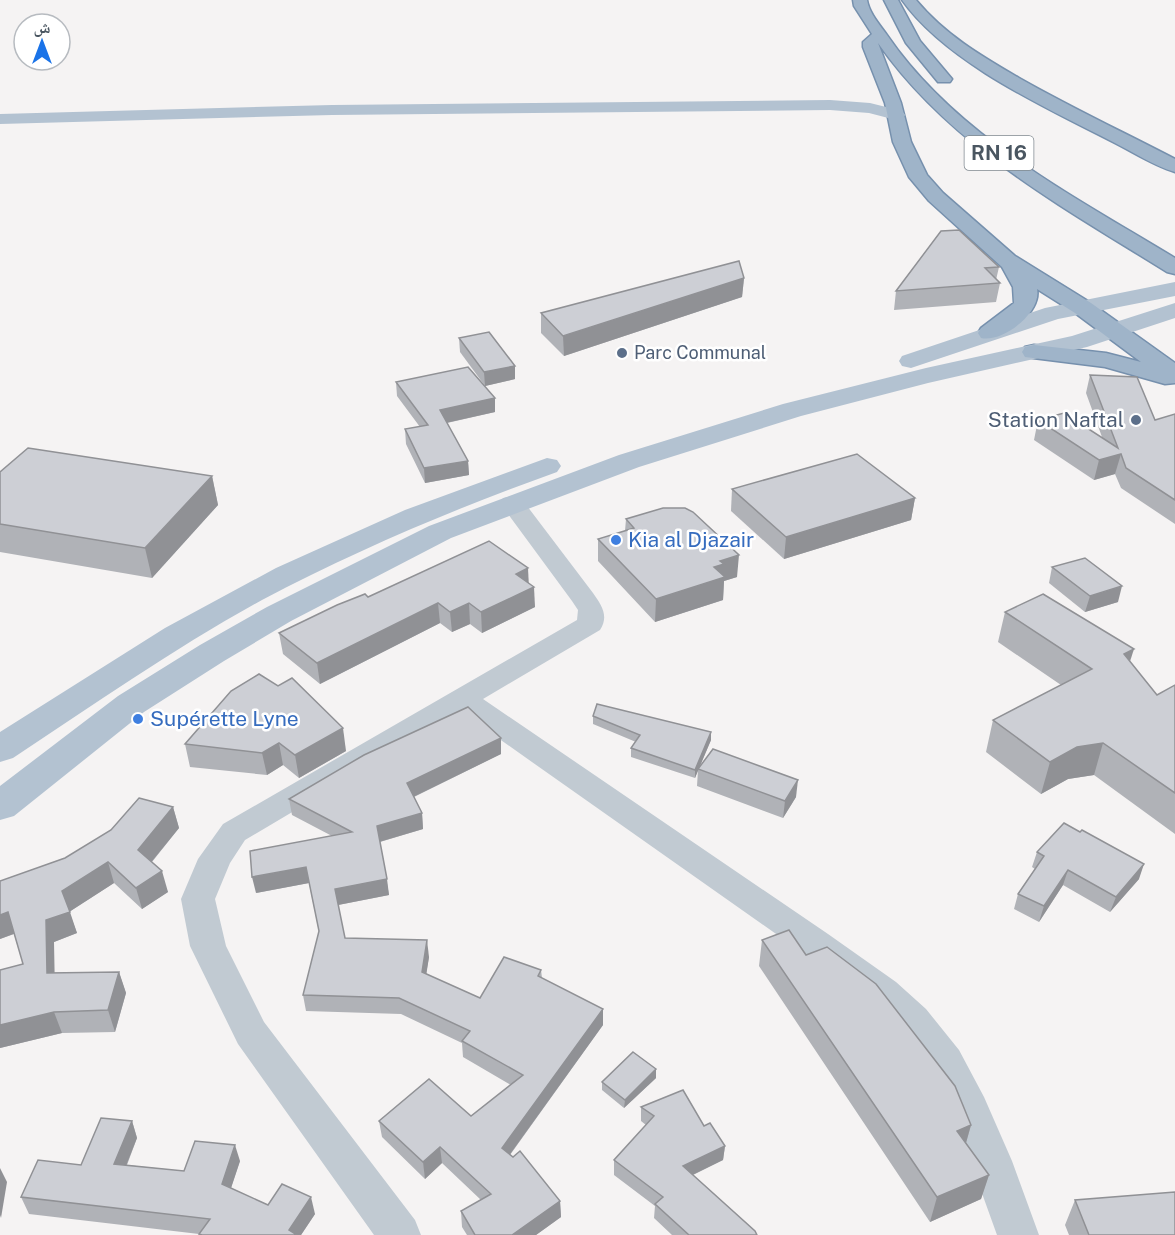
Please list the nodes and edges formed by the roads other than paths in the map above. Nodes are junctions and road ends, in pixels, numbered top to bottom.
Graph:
1 (860, 0) edge
2 (891, 0) edge
3 (909, 0) edge
4 (880, 35) junction
5 (957, 92) dead end
6 (889, 93) junction
7 (263, 109) junction
8 (0, 114) edge
9 (896, 115) junction
10 (0, 119) edge
11 (1175, 166) edge
12 (1007, 261) junction
13 (1175, 267) edge
14 (1175, 289) edge
15 (1083, 308) junction
16 (1175, 310) edge
17 (1117, 331) junction
18 (990, 333) junction
19 (1034, 352) junction
20 (1175, 377) edge
21 (512, 503) junction
22 (461, 699) junction
23 (39, 725) junction
24 (0, 743) edge
25 (0, 749) edge
26 (0, 806) edge
27 (399, 1235) edge
28 (1018, 1235) edge

1 - 4 highway, RN 16
2 - 5 highway
3 - 11 highway
4 - 6 highway
4 - 13 highway, RN 16
6 - 7 main road
6 - 9 highway
7 - 8 main road
7 - 9 main road
7 - 10 main road
9 - 12 highway
12 - 15 highway
12 - 18 highway
14 - 15 main road
15 - 17 highway
15 - 18 main road
16 - 17 main road
17 - 19 main road
17 - 20 highway
18 - 23 main road
19 - 20 highway
19 - 21 main road
21 - 22 street
21 - 26 main road
22 - 27 street
22 - 28 street
23 - 24 main road
23 - 25 main road

